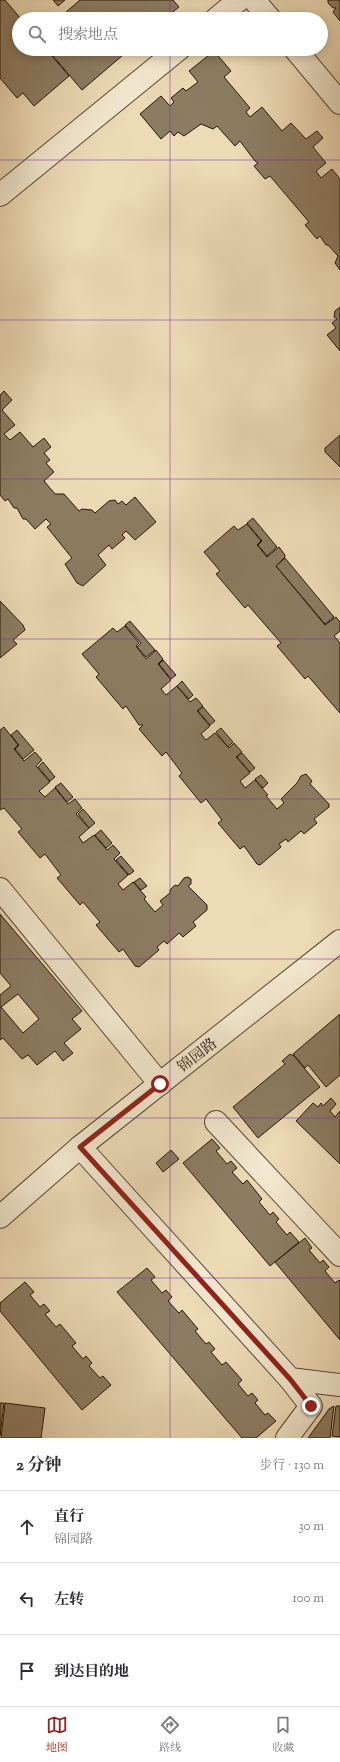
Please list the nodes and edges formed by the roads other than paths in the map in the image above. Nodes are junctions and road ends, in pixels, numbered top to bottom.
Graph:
1 (239, 0) edge
2 (254, 0) edge
3 (224, 12) edge
4 (264, 12) edge
5 (170, 56) edge
6 (301, 56) edge
7 (340, 103) edge
8 (0, 195) edge
9 (0, 890) edge
10 (340, 941) edge
11 (160, 1084) junction
12 (216, 1122) dead end
13 (80, 1147) junction
14 (0, 1217) edge
15 (340, 1255) edge
16 (290, 1379) junction
17 (340, 1385) edge
18 (287, 1438) edge

1 - 3 street
2 - 4 street
5 - 8 street
6 - 7 street
9 - 11 street
10 - 11 street, 锦园路
11 - 13 street, 锦园路
12 - 15 street
13 - 14 street, 锦园路
13 - 16 street
16 - 17 street
16 - 18 street

